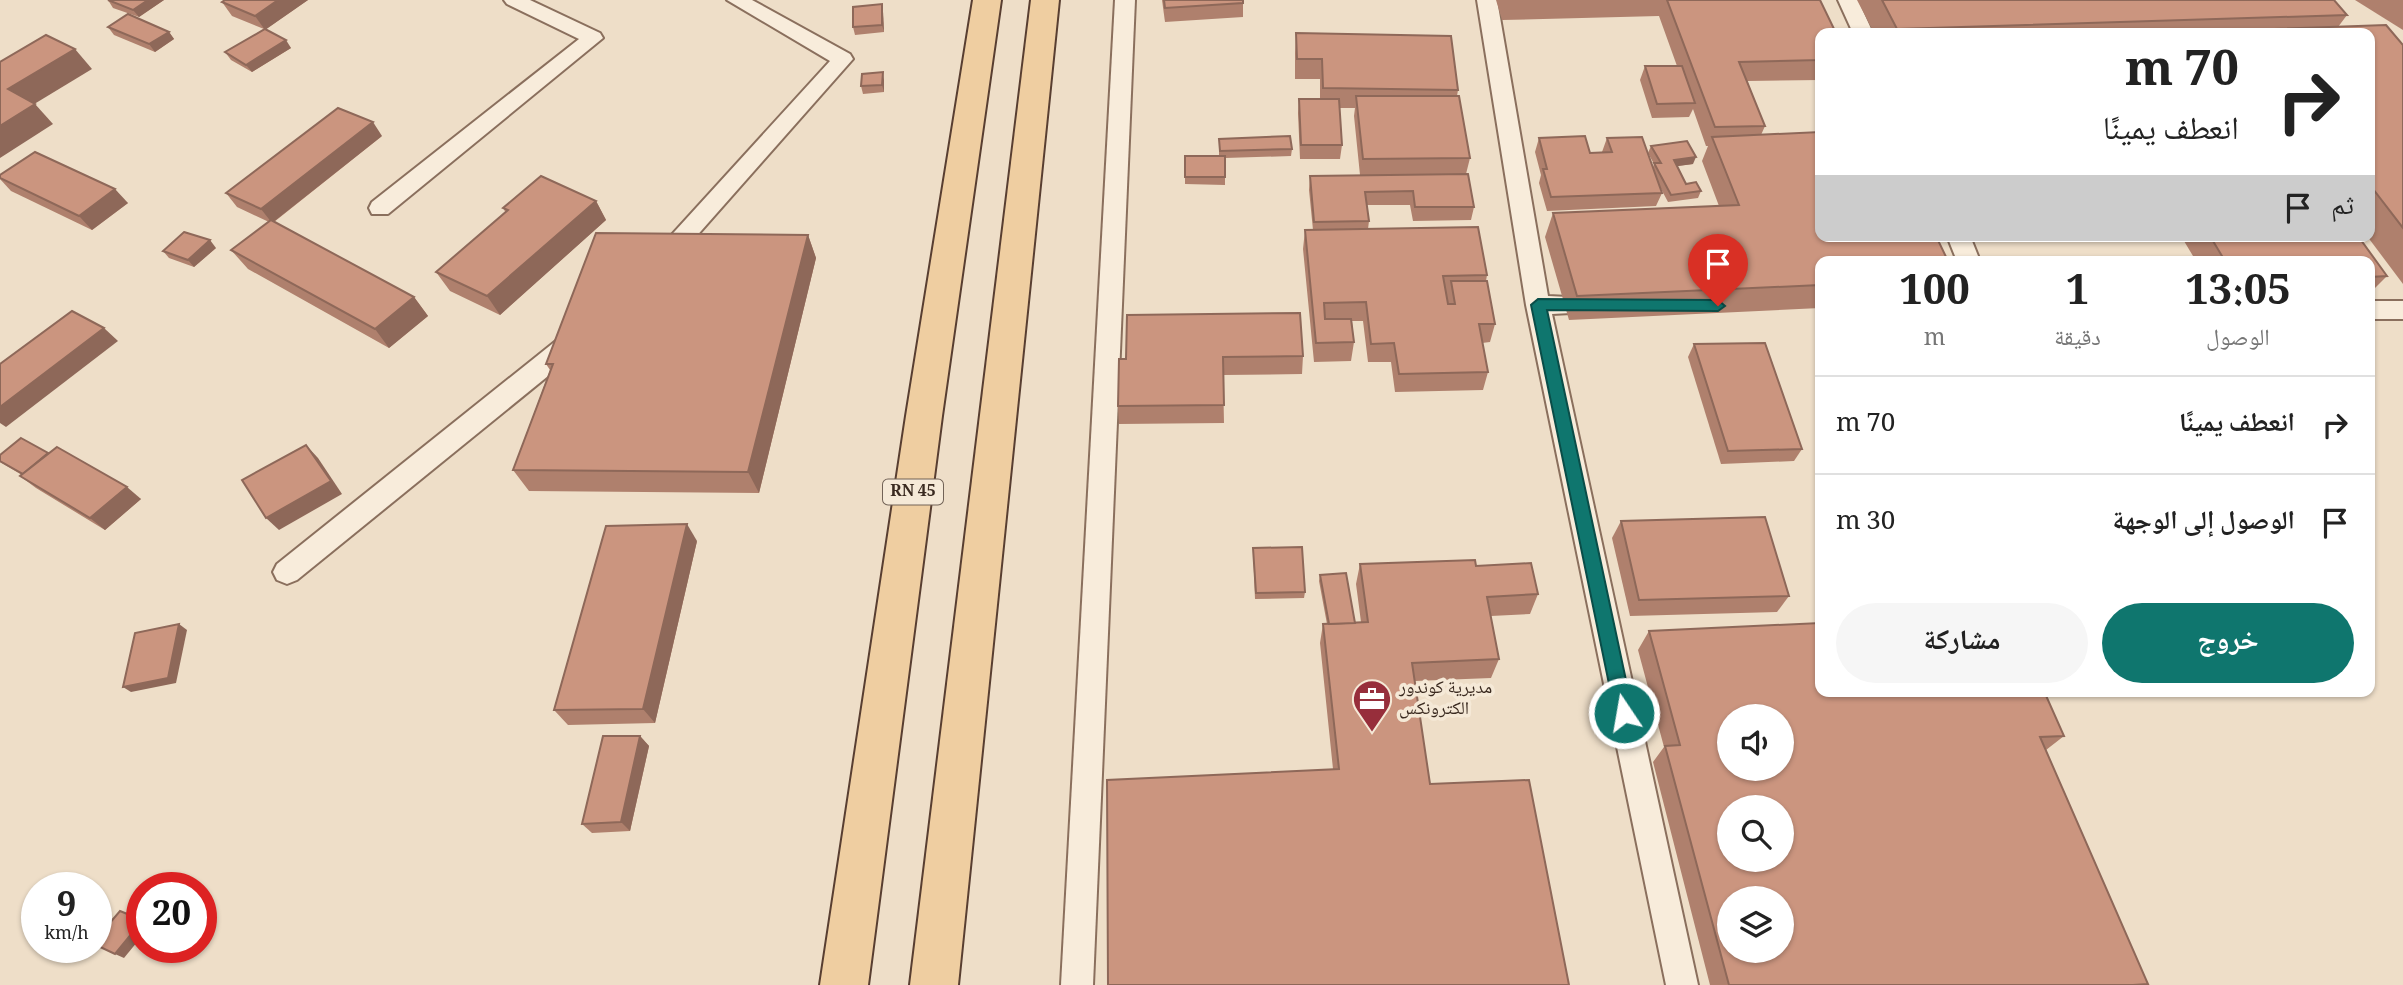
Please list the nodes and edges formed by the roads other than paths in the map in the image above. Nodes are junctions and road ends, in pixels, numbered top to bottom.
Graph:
1 (514, 0) edge
2 (737, 0) edge
3 (987, 0) edge
4 (1045, 0) edge
5 (1125, 0) edge
6 (1487, 0) edge
7 (1848, 0) edge
8 (1861, 28) edge
9 (380, 208) dead end
10 (652, 271) edge
11 (1538, 305) junction
12 (1619, 305) edge
13 (2375, 310) edge
14 (2403, 310) edge
15 (590, 327) edge
16 (287, 572) dead end
17 (844, 985) edge
18 (934, 985) edge
19 (1077, 985) edge
20 (1682, 985) edge

1 - 9 lane
2 - 10 lane
3 - 17 main road, RN 45
4 - 18 main road
5 - 19 lane
6 - 11 lane
7 - 8 lane
11 - 12 lane
11 - 20 lane
13 - 14 lane
15 - 16 lane

